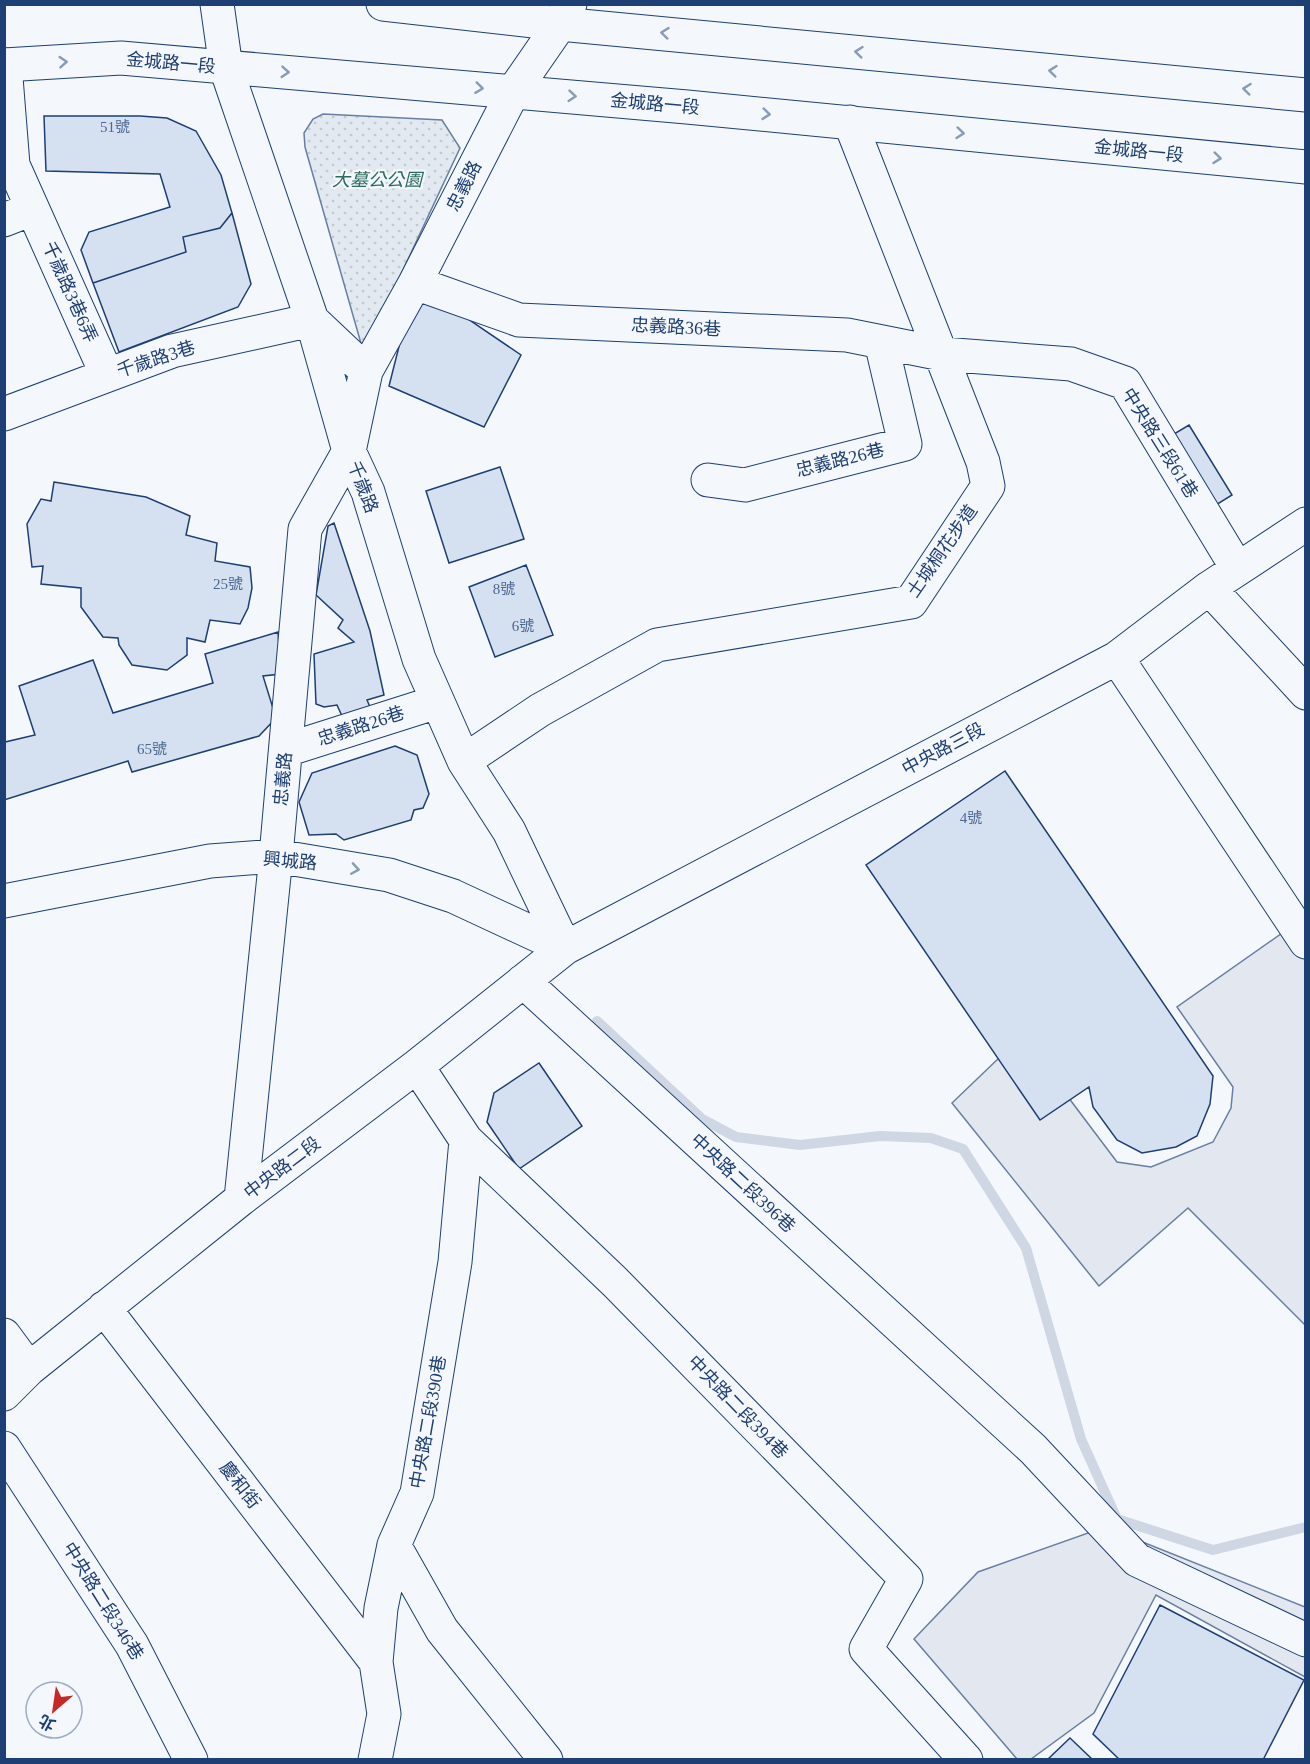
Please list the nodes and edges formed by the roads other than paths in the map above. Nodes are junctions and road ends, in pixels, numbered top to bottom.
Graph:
1 (217, 4) edge
2 (383, 4) edge
3 (565, 14) edge
4 (4, 65) edge
5 (226, 68) junction
6 (513, 92) junction
7 (1305, 95) edge
8 (850, 123) junction
9 (1305, 167) edge
10 (18, 214) edge
11 (415, 282) junction
12 (312, 321) junction
13 (881, 342) junction
14 (942, 354) junction
15 (366, 371) junction
16 (107, 375) junction
17 (4, 414) edge
18 (349, 451) junction
19 (708, 480) dead end
20 (1305, 524) edge
21 (1237, 568) junction
22 (1209, 588) junction
23 (1117, 658) junction
24 (1305, 693) edge
25 (437, 702) junction
26 (286, 750) junction
27 (464, 761) junction
28 (276, 856) junction
29 (4, 901) edge
30 (1305, 942) edge
31 (565, 948) junction
32 (523, 981) junction
33 (417, 1066) junction
34 (466, 1140) junction
35 (241, 1199) junction
36 (104, 1308) junction
37 (4, 1335) edge
38 (17, 1375) edge
39 (4, 1394) edge
40 (4, 1448) edge
41 (394, 1545) junction
42 (1305, 1640) edge
43 (376, 1662) junction
44 (375, 1759) edge
45 (192, 1760) edge
46 (546, 1760) edge
47 (966, 1760) edge

1 - 5 street, 千歲路
2 - 3 street
3 - 6 street, 忠義路
7 -> 3 street
4 -> 5 street, 金城路一段
4 - 10 street, 千歲路3巷6弄
5 -> 6 street, 金城路一段
5 - 12 street, 千歲路
6 -> 8 street, 金城路一段
6 - 11 street, 忠義路
8 -> 9 street, 金城路一段
8 - 14 street, 土城桐花步道
10 - 16 street, 千歲路3巷6弄
11 - 13 street, 忠義路36巷
11 - 15 street, 忠義路
12 - 15 street
12 - 16 street, 千歲路3巷
12 - 18 street, 千歲路
13 - 14 street, 忠義路36巷
13 - 19 street, 忠義路26巷
14 - 21 street, 中央路三段61巷
14 - 27 street, 土城桐花步道
15 - 18 street, 忠義路
16 - 17 street, 千歲路3巷
18 - 25 street, 千歲路
18 - 26 street, 忠義路
20 - 21 street, 中央路三段
21 - 22 street, 中央路三段
22 - 23 street, 中央路三段
22 - 24 street
23 - 30 street
23 - 31 street, 中央路三段
25 - 26 street, 忠義路26巷
25 - 27 street, 千歲路
26 - 28 street, 忠義路
27 - 31 street, 千歲路
28 - 29 street, 興城路
28 -> 31 street, 興城路
28 - 35 street, 忠義路
31 - 32 street, 中央路二段
32 - 33 street, 中央路二段
32 - 42 street, 中央路二段396巷
33 - 34 street, 中央路二段394巷
33 - 35 street, 中央路二段
34 - 41 street, 中央路二段390巷
34 - 47 street, 中央路二段394巷
35 - 36 street, 中央路二段
36 - 38 street, 中央路二段
36 - 43 street, 慶和街
37 - 38 street
38 - 39 street, 中央路二段
40 - 45 street, 中央路二段346巷
41 - 43 street, 慶和街
41 - 46 street
43 - 44 street, 慶和街

